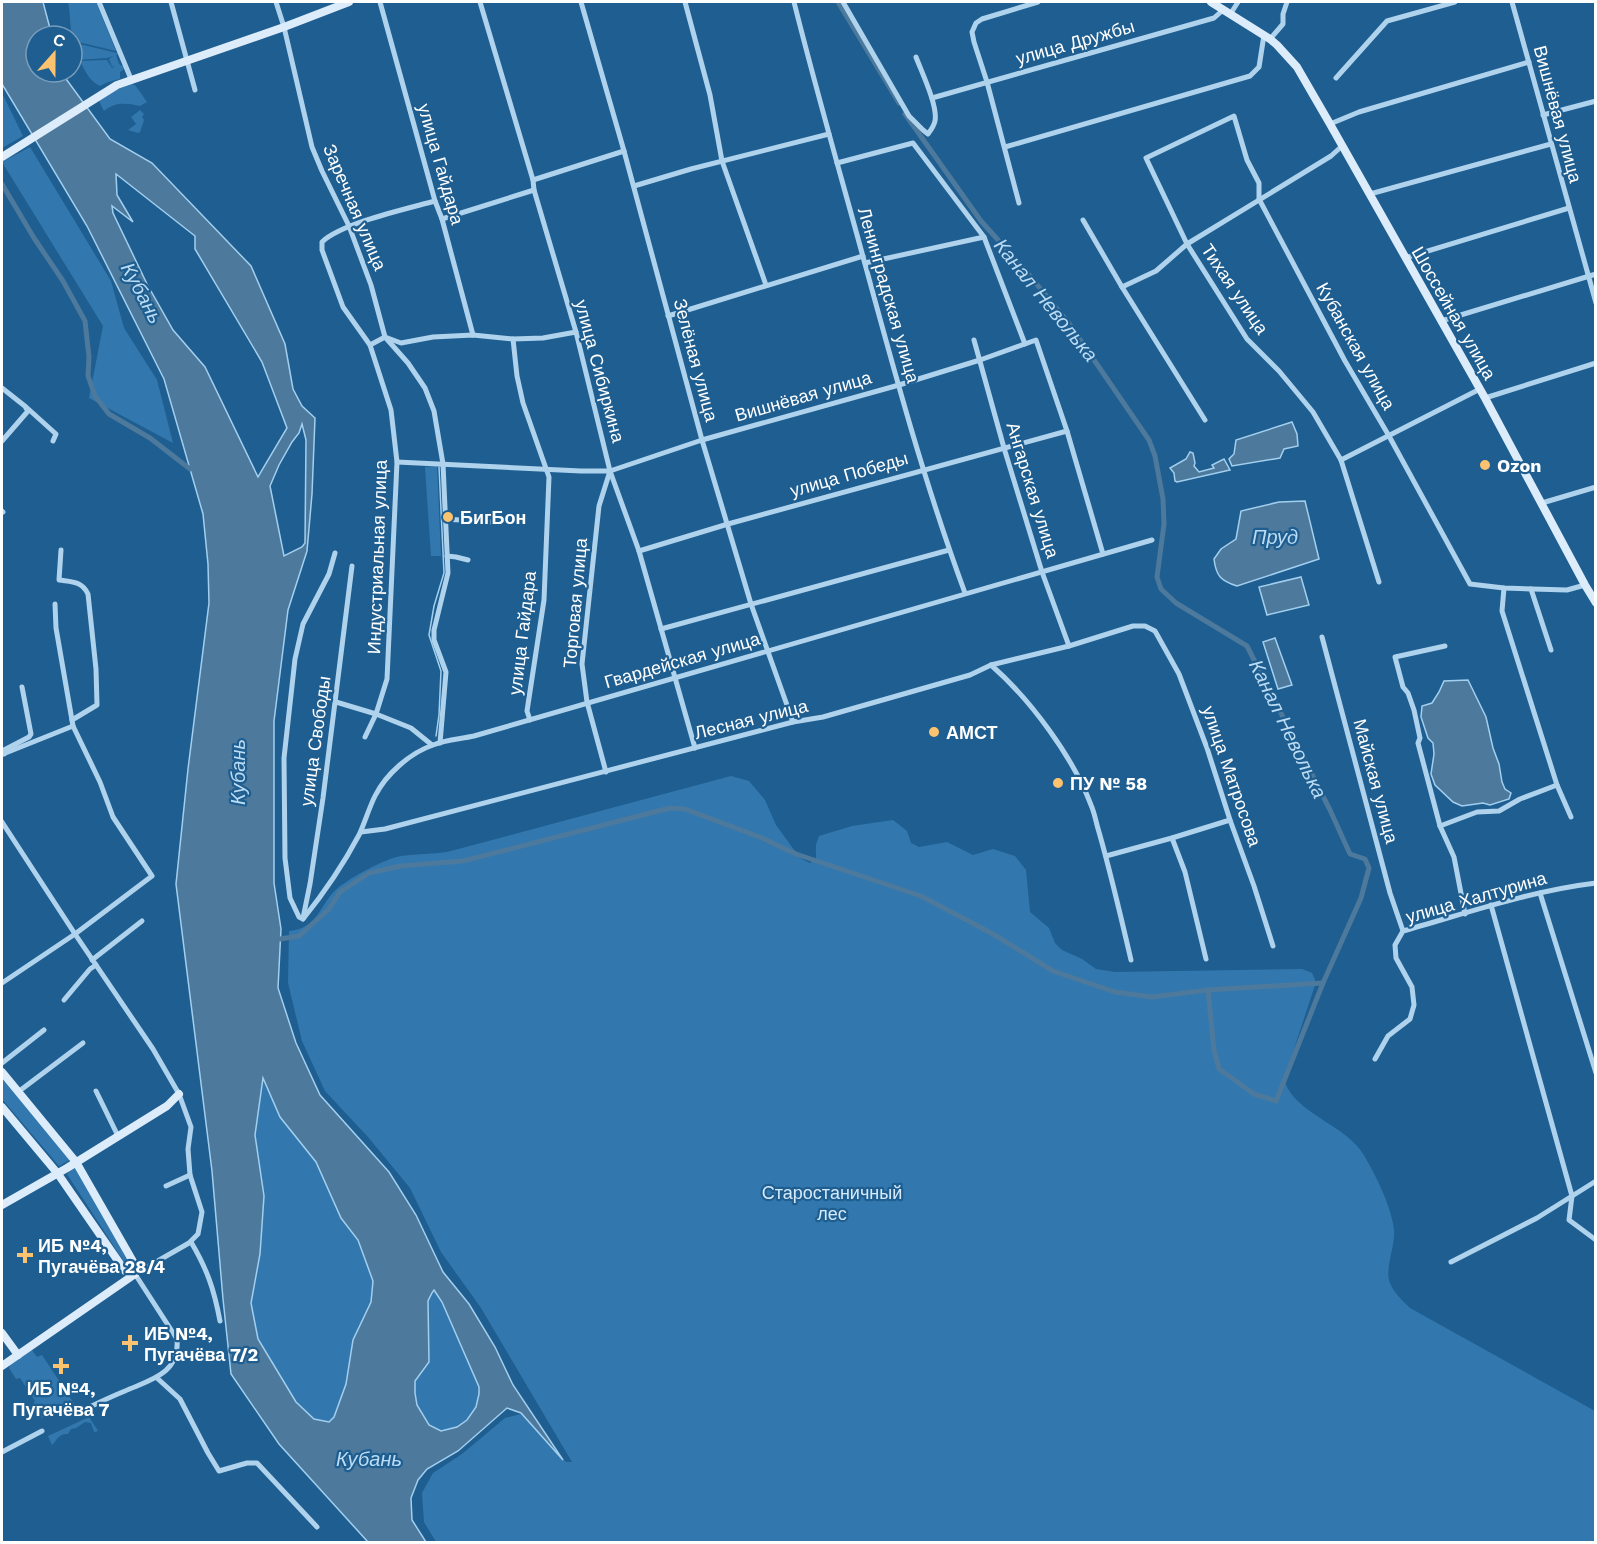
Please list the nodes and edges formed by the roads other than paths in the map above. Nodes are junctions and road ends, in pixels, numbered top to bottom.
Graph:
1 (99, 2) edge
2 (171, 2) edge
3 (276, 2) edge
4 (349, 2) edge
5 (380, 2) edge
6 (480, 2) edge
7 (581, 2) edge
8 (685, 2) edge
9 (794, 2) edge
10 (843, 2) edge
11 (1038, 2) edge
12 (1211, 2) edge
13 (1287, 2) edge
14 (1455, 2) edge
15 (1512, 2) edge
16 (1238, 3) edge
17 (1226, 12) junction
18 (284, 27) junction
19 (1267, 37) junction
20 (916, 57) dead end
21 (186, 61) junction
22 (1529, 62) junction
23 (1336, 78) dead end
24 (131, 79) junction
25 (987, 82) junction
26 (195, 90) dead end
27 (932, 98) junction
28 (1596, 101) edge
29 (1543, 115) junction
30 (1234, 116) joint
31 (1330, 123) junction
32 (829, 134) junction
33 (1551, 144) junction
34 (1342, 146) junction
35 (1005, 147) junction
36 (624, 151) junction
37 (2, 157) edge
38 (722, 161) junction
39 (837, 163) junction
40 (533, 180) junction
41 (634, 186) junction
42 (534, 190) junction
43 (1370, 194) junction
44 (1259, 199) junction
45 (435, 201) junction
46 (1019, 203) dead end
47 (1569, 208) junction
48 (442, 219) junction
49 (1083, 220) dead end
50 (349, 226) junction
51 (984, 237) junction
52 (1186, 244) junction
53 (863, 256) junction
54 (1405, 258) junction
55 (865, 263) junction
56 (1596, 274) edge
57 (1587, 277) junction
58 (766, 285) junction
59 (1122, 287) junction
60 (1596, 303) edge
61 (668, 316) junction
62 (1441, 321) junction
63 (576, 332) junction
64 (473, 335) junction
65 (385, 337) junction
66 (513, 339) junction
67 (974, 340) dead end
68 (1024, 344) junction
69 (370, 345) junction
70 (980, 360) junction
71 (1596, 363) edge
72 (899, 385) junction
73 (2, 388) edge
74 (1480, 389) junction
75 (1485, 398) junction
76 (26, 407) junction
77 (1205, 420) dead end
78 (1067, 430) junction
79 (1389, 436) junction
80 (702, 440) junction
81 (2, 441) edge
82 (52, 441) dead end
83 (1004, 448) junction
84 (1341, 460) junction
85 (397, 462) junction
86 (443, 464) junction
87 (923, 469) junction
88 (545, 470) junction
89 (610, 471) junction
90 (1596, 487) edge
91 (1542, 503) junction
92 (444, 519) junction
93 (493, 522) dead end
94 (728, 524) junction
95 (1152, 540) dead end
96 (61, 550) dead end
97 (949, 550) junction
98 (639, 551) junction
99 (335, 553) dead end
100 (1103, 554) junction
101 (447, 556) junction
102 (468, 560) dead end
103 (352, 566) dead end
104 (1042, 572) junction
105 (1379, 582) dead end
106 (1585, 585) junction
107 (1504, 588) junction
108 (1531, 589) junction
109 (965, 593) junction
110 (751, 603) junction
111 (1596, 603) edge
112 (55, 604) dead end
113 (1145, 626) joint
114 (661, 629) junction
115 (1322, 637) dead end
116 (1069, 646) junction
117 (1445, 646) dead end
118 (1551, 650) dead end
119 (767, 652) junction
120 (991, 665) junction
121 (674, 678) junction
122 (22, 687) dead end
123 (336, 702) junction
124 (587, 702) junction
125 (376, 714) junction
126 (530, 720) junction
127 (793, 722) junction
128 (73, 723) junction
129 (365, 737) dead end
130 (440, 743) junction
131 (432, 745) junction
132 (694, 748) junction
133 (3, 754) edge
134 (606, 772) junction
135 (1557, 785) junction
136 (1571, 817) dead end
137 (1230, 820) junction
138 (2, 822) edge
139 (1440, 826) junction
140 (361, 831) junction
141 (1172, 838) junction
142 (1106, 856) junction
143 (1595, 885) edge
144 (1540, 893) junction
145 (1491, 905) junction
146 (1465, 914) junction
147 (303, 919) junction
148 (142, 921) dead end
149 (1404, 931) junction
150 (75, 934) junction
151 (1273, 946) dead end
152 (1206, 959) dead end
153 (1131, 960) dead end
154 (94, 962) junction
155 (2, 983) edge
156 (64, 1000) dead end
157 (44, 1030) dead end
158 (83, 1043) dead end
159 (1375, 1059) dead end
160 (2, 1063) edge
161 (2, 1072) edge
162 (1596, 1073) edge
163 (96, 1091) dead end
164 (18, 1092) junction
165 (179, 1094) junction
166 (2, 1107) edge
167 (118, 1136) junction
168 (76, 1162) junction
169 (57, 1174) junction
170 (190, 1175) junction
171 (1596, 1181) edge
172 (166, 1186) dead end
173 (1572, 1196) junction
174 (2, 1205) edge
175 (1596, 1240) edge
176 (191, 1242) junction
177 (1451, 1262) dead end
178 (135, 1275) junction
179 (220, 1321) dead end
180 (2, 1333) edge
181 (18, 1355) junction
182 (2, 1366) edge
183 (157, 1378) junction
184 (81, 1411) dead end
185 (42, 1431) dead end
186 (2, 1452) edge
187 (317, 1527) dead end

1 - 24 street
2 - 21 street
3 - 18 street, Заречная улица
4 - 18 main road
5 - 45 street, улица Гайдара
6 - 40 street, улица Сибиркина
7 - 36 street, Зелёная улица
8 - 38 street
9 - 32 street, Ленинградская улица
10 - 27 street
11 - 25 street
12 - 17 main road, Шоссейная улица
13 - 19 street
14 - 23 street
15 - 22 street, Вишнёвая улица
16 - 17 street
17 - 19 main road, Шоссейная улица
17 - 25 street, улица Дружбы
18 - 21 main road
18 - 50 street, Заречная улица
19 - 31 main road, Шоссейная улица
19 - 35 street
20 - 27 street
21 - 24 main road
21 - 26 street
22 - 29 street, Вишнёвая улица
22 - 31 street
24 - 37 main road
25 - 27 street, улица Дружбы
25 - 35 street
28 - 29 street
29 - 33 street, Вишнёвая улица
30 - 44 street, Кубанская улица
30 - 52 street, Тихая улица
31 - 34 main road, Шоссейная улица
32 - 38 street
32 - 39 street, Ленинградская улица
33 - 43 street
33 - 47 street, Вишнёвая улица
34 - 43 main road, Шоссейная улица
34 - 44 street
35 - 46 street
36 - 40 street
36 - 41 street, Зелёная улица
38 - 41 street
38 - 58 street
39 - 51 street
39 - 53 street, Ленинградская улица
40 - 42 street, улица Сибиркина
41 - 61 street, Зелёная улица
42 - 48 street
42 - 63 street, улица Сибиркина
43 - 54 main road, Шоссейная улица
44 - 52 street
44 - 79 street, Кубанская улица
45 - 48 street, улица Гайдара
45 - 50 street
47 - 54 street
47 - 57 street, Вишнёвая улица
48 - 64 street, улица Гайдара
49 - 59 street
50 - 65 street, Заречная улица
50 - 69 street, Индустриальная улица
51 - 55 street
51 - 68 street
52 - 59 street
52 - 84 street, Тихая улица
53 - 55 street, Ленинградская улица
53 - 58 street
54 - 62 main road, Шоссейная улица
55 - 72 street, Ленинградская улица
56 - 57 street
57 - 60 street, Вишнёвая улица
57 - 62 street
58 - 61 street
59 - 77 street
61 - 80 street, Зелёная улица
62 - 74 main road, Шоссейная улица
63 - 66 street
63 - 89 street, улица Сибиркина
64 - 65 street
64 - 66 street
65 - 69 street
65 - 86 street, Заречная улица
66 - 88 street, улица Гайдара
67 - 70 street, Ангарская улица
68 - 70 street, Вишнёвая улица
68 - 78 street, Вишнёвая улица
69 - 85 street, Индустриальная улица
70 - 72 street, Вишнёвая улица
70 - 83 street, Ангарская улица
71 - 75 street
72 - 80 street, Вишнёвая улица
72 - 87 street, Ленинградская улица
73 - 76 street
74 - 75 main road, Шоссейная улица
74 - 79 street
75 - 91 main road, Шоссейная улица
76 - 81 street
76 - 82 street
78 - 83 street, улица Победы
78 - 100 street
79 - 84 street
79 - 107 street, Кубанская улица
80 - 89 street, Вишнёвая улица
80 - 94 street, Зелёная улица
83 - 87 street, улица Победы
83 - 104 street, Ангарская улица
84 - 105 street, Тихая улица
85 - 86 street, Вишнёвая улица
85 - 125 street, Индустриальная улица
86 - 88 street, Вишнёвая улица
86 - 92 street, Заречная улица
87 - 94 street, улица Победы
87 - 97 street, Ленинградская улица
88 - 89 street, Вишнёвая улица
88 - 126 street, улица Гайдара
89 - 98 street, улица Сибиркина
89 - 124 street, Торговая улица
90 - 91 street
91 - 106 main road, Шоссейная улица
92 - 93 street
92 - 101 street, Заречная улица
94 - 98 street, улица Победы
94 - 110 street, Зелёная улица
95 - 100 street, Гвардейская улица
96 - 128 street
97 - 109 street, Ленинградская улица
97 - 110 street
98 - 114 street, улица Сибиркина
99 - 147 street
100 - 104 street, Гвардейская улица
101 - 102 street
101 - 130 street, Заречная улица
103 - 123 street, улица Свободы
104 - 109 street, Гвардейская улица
104 - 116 street, Ангарская улица
106 - 108 street
106 - 111 main road, Шоссейная улица
107 - 108 street
107 - 135 street
108 - 118 street
109 - 119 street, Гвардейская улица
110 - 114 street
110 - 119 street, Зелёная улица
112 - 128 street
113 - 116 street, Лесная улица
113 - 137 street, улица Матросова
114 - 121 street, улица Сибиркина
115 - 149 street, Майская улица
116 - 120 street, Лесная улица
117 - 139 street
119 - 121 street, Гвардейская улица
119 - 127 street, Зелёная улица
120 - 127 street, Лесная улица
120 - 142 street
121 - 124 street, Гвардейская улица
121 - 132 street, улица Сибиркина
122 - 133 street
123 - 125 street
123 - 147 street, улица Свободы
124 - 126 street, Гвардейская улица
124 - 134 street, Торговая улица
125 - 129 street, Индустриальная улица
125 - 131 street
126 - 130 street, Гвардейская улица
127 - 132 street, Лесная улица
128 - 133 street
128 - 150 street
130 - 131 street, Гвардейская улица
131 - 140 street, Гвардейская улица
132 - 134 street, Лесная улица
134 - 140 street, Лесная улица
135 - 136 street
135 - 139 street
137 - 141 street
137 - 151 street, улица Матросова
138 - 150 street
139 - 146 street
140 - 147 street, Гвардейская улица
141 - 142 street
141 - 152 street
142 - 153 street
143 - 144 street, улица Халтурина
144 - 145 street, улица Халтурина
144 - 162 street
145 - 146 street, улица Халтурина
145 - 173 street
146 - 149 street, улица Халтурина
148 - 154 street
149 - 159 street, улица Халтурина
150 - 154 street
150 - 155 street
154 - 156 street
154 - 165 street
157 - 160 street
158 - 164 street
161 - 164 main road
163 - 167 street
164 - 168 main road
165 - 167 main road
165 - 170 street
166 - 169 main road
167 - 168 main road
168 - 169 main road
168 - 178 main road
169 - 174 main road
169 - 178 main road
170 - 172 street
170 - 176 street
171 - 173 street
173 - 175 street
173 - 177 street
176 - 178 street
176 - 179 street
178 - 181 main road
178 - 183 street
180 - 181 main road
181 - 182 main road
183 - 184 street
183 - 187 street
185 - 186 street

